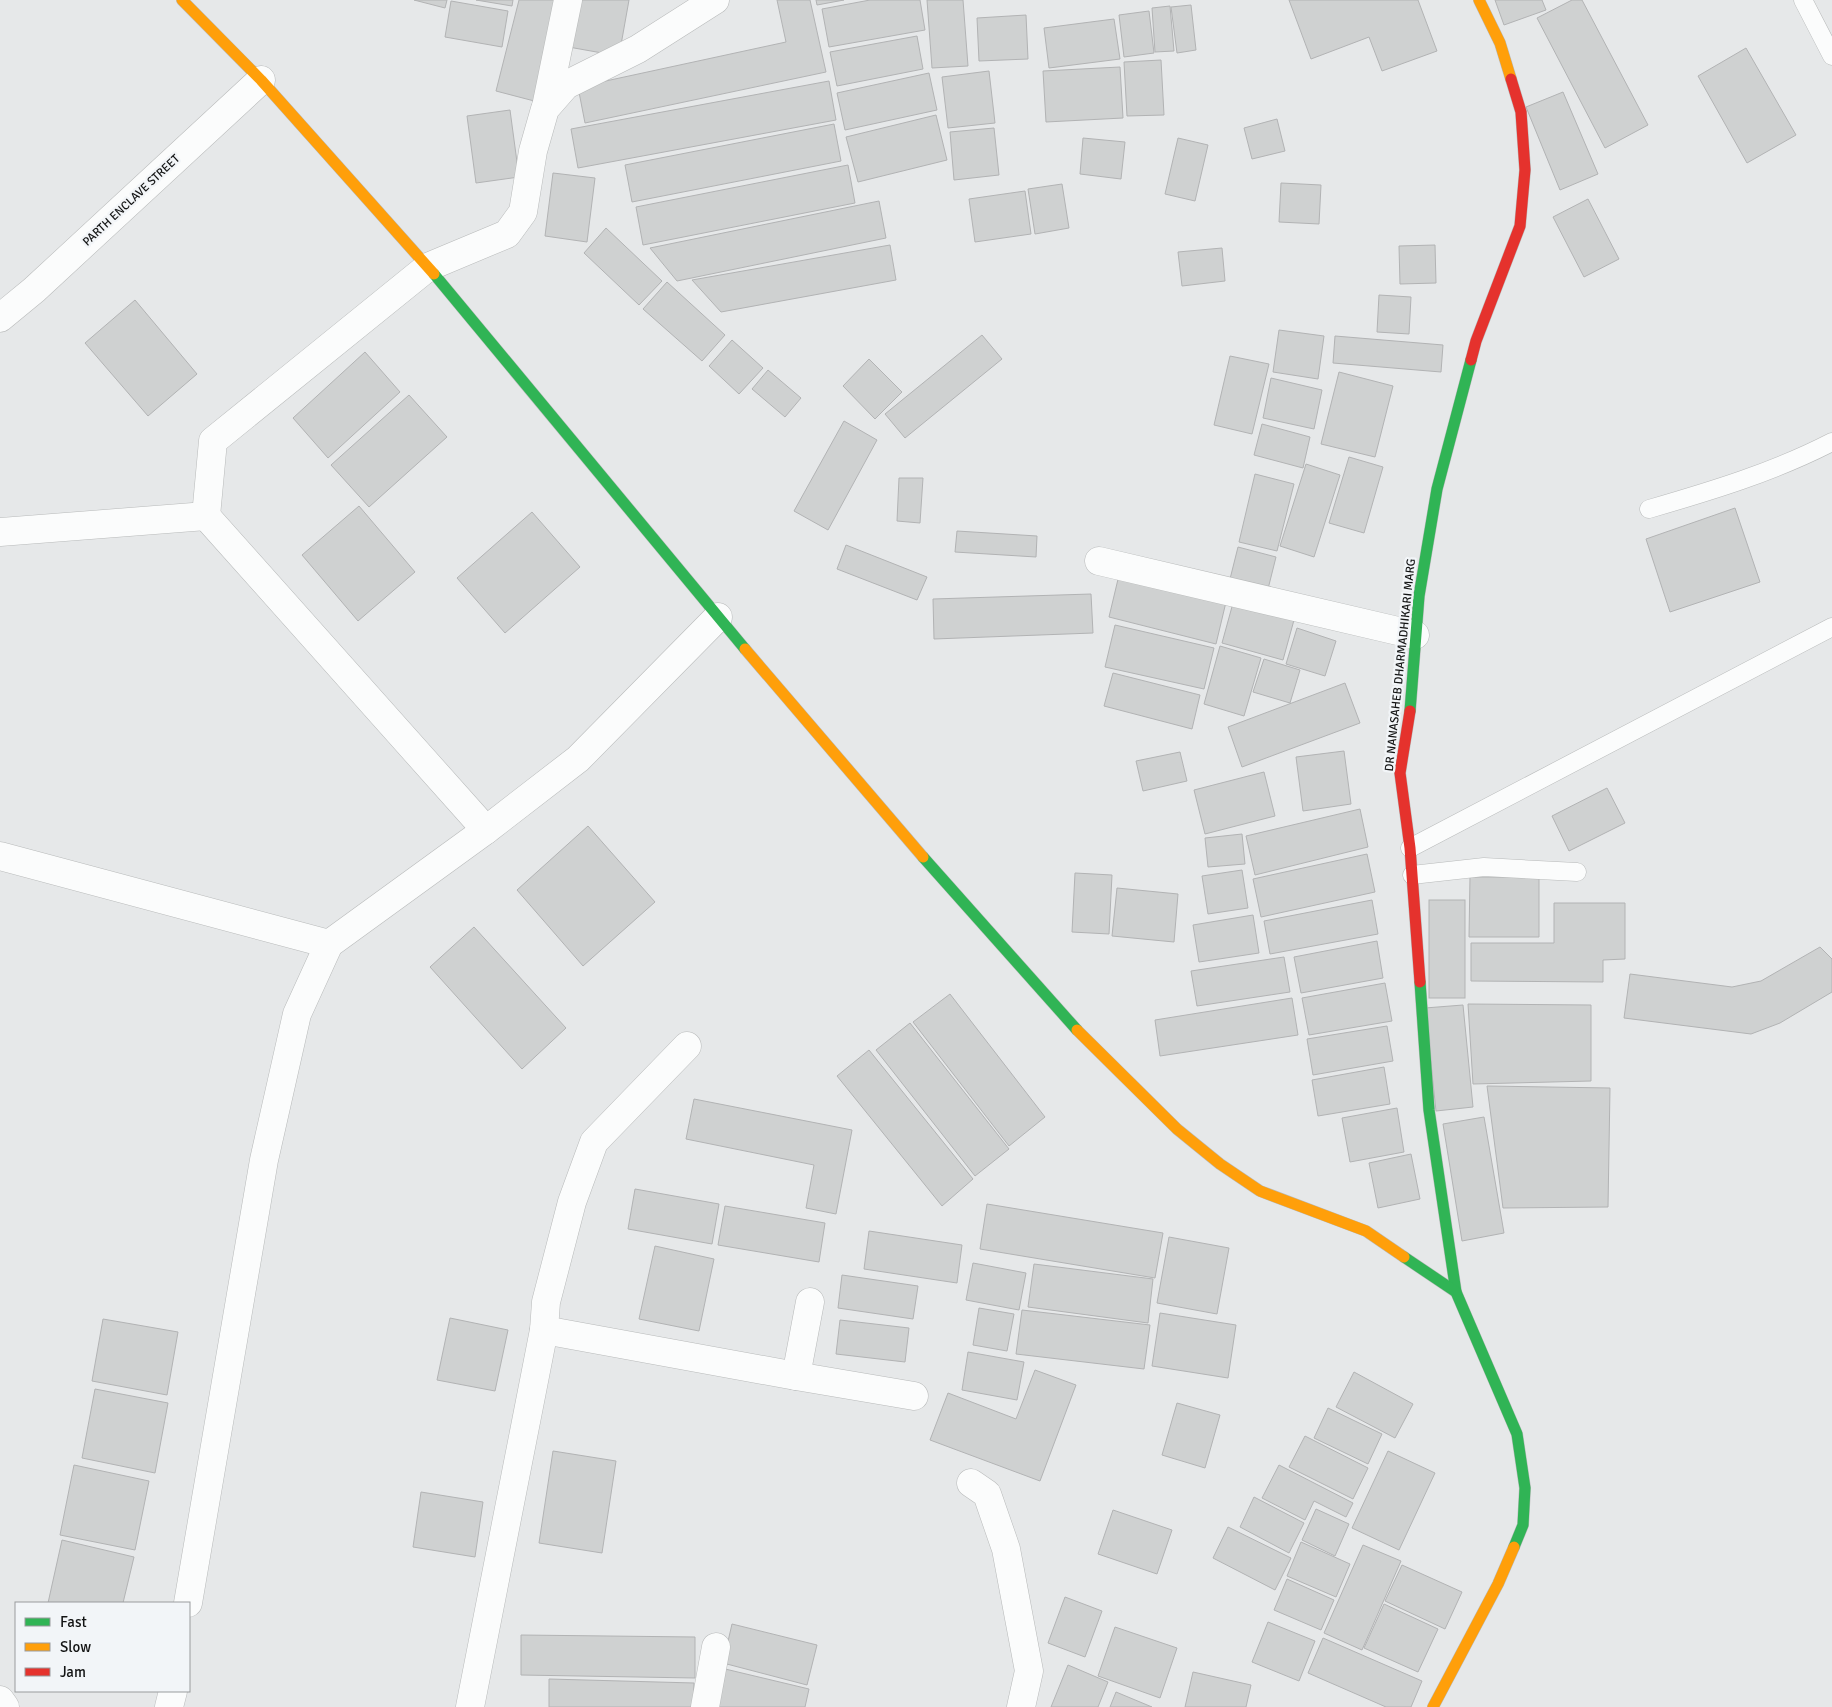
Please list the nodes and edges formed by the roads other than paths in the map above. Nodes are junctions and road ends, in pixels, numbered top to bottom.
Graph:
1 (182, 0) edge
2 (568, 0) edge
3 (715, 0) edge
4 (1480, 0) edge
5 (1803, 0) edge
6 (1832, 56) edge
7 (261, 80) junction
8 (545, 109) junction
9 (428, 267) junction
10 (0, 318) edge
11 (1832, 442) edge
12 (1649, 509) dead end
13 (206, 516) junction
14 (0, 532) edge
15 (1099, 561) dead end
16 (718, 617) junction
17 (1832, 627) edge
18 (1415, 636) junction
19 (486, 830) junction
20 (1410, 848) junction
21 (0, 856) edge
22 (1577, 872) dead end
23 (1412, 875) junction
24 (329, 944) junction
25 (687, 1046) dead end
26 (1456, 1292) junction
27 (810, 1302) dead end
28 (544, 1330) junction
29 (796, 1376) junction
30 (914, 1396) dead end
31 (971, 1483) dead end
32 (188, 1602) edge
33 (716, 1647) dead end
34 (173, 1692) edge
35 (0, 1700) edge
36 (5, 1707) edge
37 (169, 1707) edge
38 (470, 1707) edge
39 (705, 1707) edge
40 (1021, 1707) edge
41 (1433, 1707) edge

1 - 7 street
2 - 8 street
3 - 8 street
4 - 18 street, DR NANASAHEB DHARMADHIKARI MARG
5 - 6 lane
7 - 9 street
7 - 10 street, PARTH ENCLAVE STREET
8 - 9 street
9 - 13 street
9 - 16 street
11 - 12 lane
13 - 14 street
13 - 19 street
15 - 18 street
16 - 19 street
16 - 26 street
17 - 20 lane
18 - 20 street, DR NANASAHEB DHARMADHIKARI MARG
19 - 24 street
20 - 23 street, DR NANASAHEB DHARMADHIKARI MARG
21 - 24 street
22 - 23 lane
23 - 26 street, DR NANASAHEB DHARMADHIKARI MARG
24 - 32 street
25 - 28 street
26 - 41 street, DR NANASAHEB DHARMADHIKARI MARG
27 - 29 street
28 - 29 street
28 - 38 street
29 - 30 street
31 - 40 street
33 - 39 street
34 - 37 street
35 - 36 street

